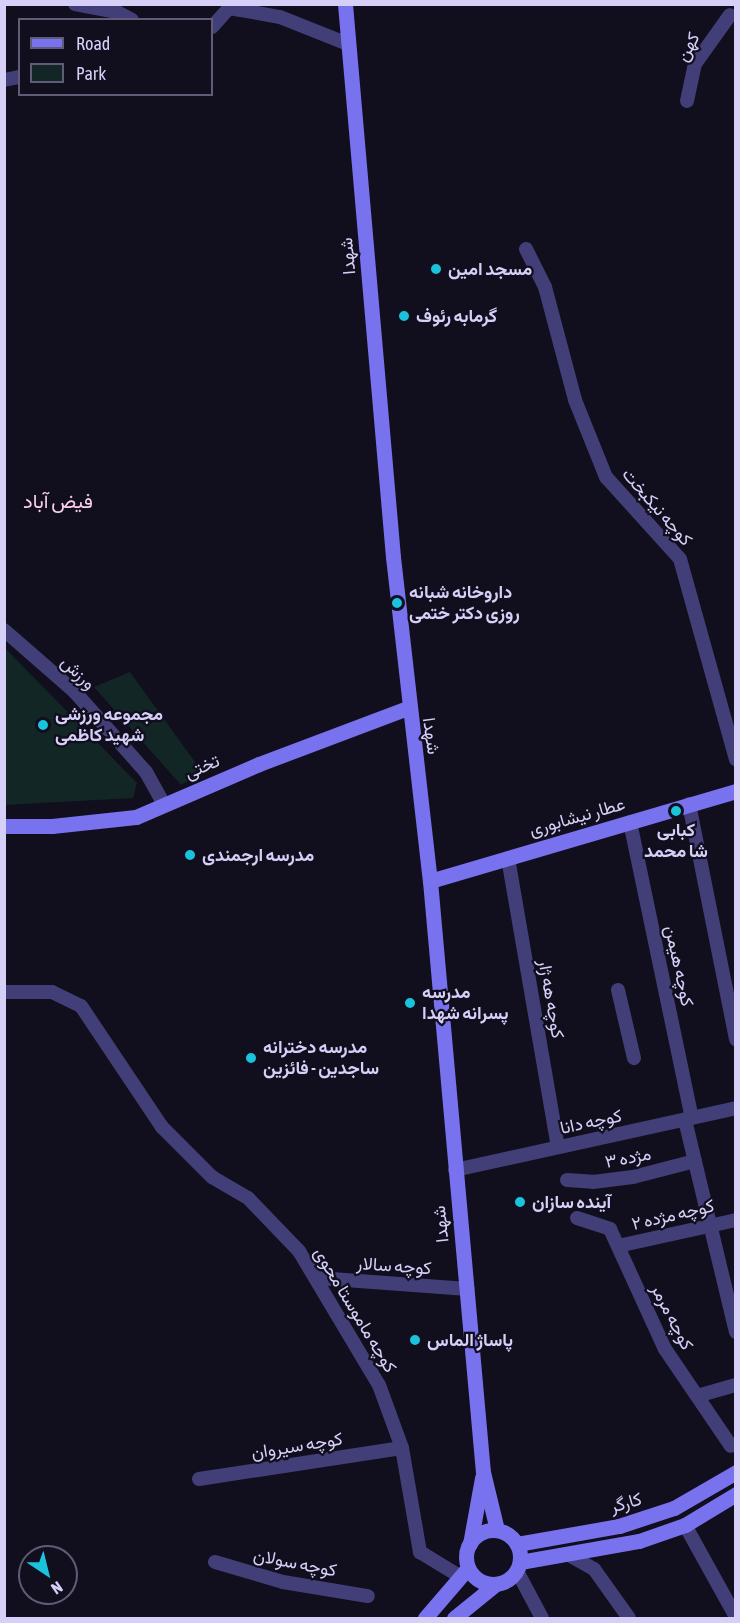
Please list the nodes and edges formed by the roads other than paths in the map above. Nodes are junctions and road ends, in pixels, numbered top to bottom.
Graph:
1 (75, 4) edge
2 (345, 4) edge
3 (730, 15) dead end
4 (128, 18) edge
5 (213, 26) edge
6 (348, 44) junction
7 (687, 101) dead end
8 (526, 249) dead end
9 (4, 630) edge
10 (407, 708) junction
11 (730, 724) edge
12 (735, 759) edge
13 (735, 791) edge
14 (164, 804) junction
15 (689, 804) junction
16 (630, 822) junction
17 (4, 826) edge
18 (508, 858) junction
19 (430, 880) junction
20 (618, 990) dead end
21 (4, 992) edge
22 (735, 1039) edge
23 (634, 1059) dead end
24 (735, 1108) edge
25 (689, 1119) junction
26 (558, 1148) junction
27 (695, 1161) junction
28 (455, 1170) junction
29 (567, 1180) dead end
30 (577, 1218) dead end
31 (735, 1220) edge
32 (709, 1224) junction
33 (618, 1246) junction
34 (318, 1278) junction
35 (468, 1289) junction
36 (735, 1332) edge
37 (735, 1385) edge
38 (697, 1396) junction
39 (731, 1446) dead end
40 (402, 1448) junction
41 (483, 1472) junction
42 (735, 1472) edge
43 (199, 1479) dead end
44 (735, 1494) edge
45 (685, 1525) junction
46 (497, 1530) junction
47 (470, 1544) junction
48 (517, 1544) junction
49 (567, 1554) junction
50 (215, 1562) dead end
51 (519, 1566) junction
52 (465, 1573) junction
53 (496, 1584) junction
54 (368, 1596) dead end
55 (735, 1617) edge
56 (425, 1618) edge
57 (454, 1618) edge
58 (542, 1618) edge
59 (626, 1618) edge

1 - 4 street
2 - 6 main road, شهدا
3 - 7 street, کهن
5 - 6 street
6 - 10 main road, شهدا
8 - 11 street, کوچه نیکبخت
9 - 14 street, ورزش
10 - 14 main road, تختی
10 - 19 main road, شهدا
11 - 12 street, کوچه نیکبخت
13 - 15 main road, عطار نیشابوری
14 - 17 main road, تختی
15 - 16 main road, عطار نیشابوری
15 - 22 street
16 - 18 main road, عطار نیشابوری
16 - 25 street, کوچه هیمن
18 - 19 main road, عطار نیشابوری
18 - 26 street, کوچه هه ژار
19 - 28 main road, شهدا
20 - 23 street
21 - 34 street, کوچه ماموستا محوی
24 - 25 street, کوچه دانا
25 - 26 street, کوچه دانا
25 - 27 street, کوچه هیمن
26 - 28 street, کوچه دانا
27 - 29 street, مژده ۳
27 - 32 street, کوچه هیمن
28 - 35 main road, شهدا
30 - 33 street, کوچه مرمر
31 - 32 street, کوچه مژده ۲
32 - 33 street, کوچه مژده ۲
32 - 36 street, کوچه هیمن
33 - 38 street, کوچه مرمر
34 - 35 street, کوچه سالار
34 - 40 street, کوچه ماموستا محوی
35 - 41 main road, شهدا
37 - 38 street
38 - 39 street, کوچه مرمر
40 - 43 street, کوچه سیروان
40 - 52 street, کوچه ماموستا محوی
41 - 46 main road
41 - 47 main road
42 - 48 main road, کارگر
44 - 45 main road
45 - 49 main road
45 - 55 street
46 - 47 main road
46 - 48 main road
47 - 52 main road
48 - 51 main road
49 - 51 main road
49 - 59 street
50 - 54 street, کوچه سولان
51 - 53 main road
51 - 58 street
52 - 53 main road
52 - 56 main road
53 - 57 main road

